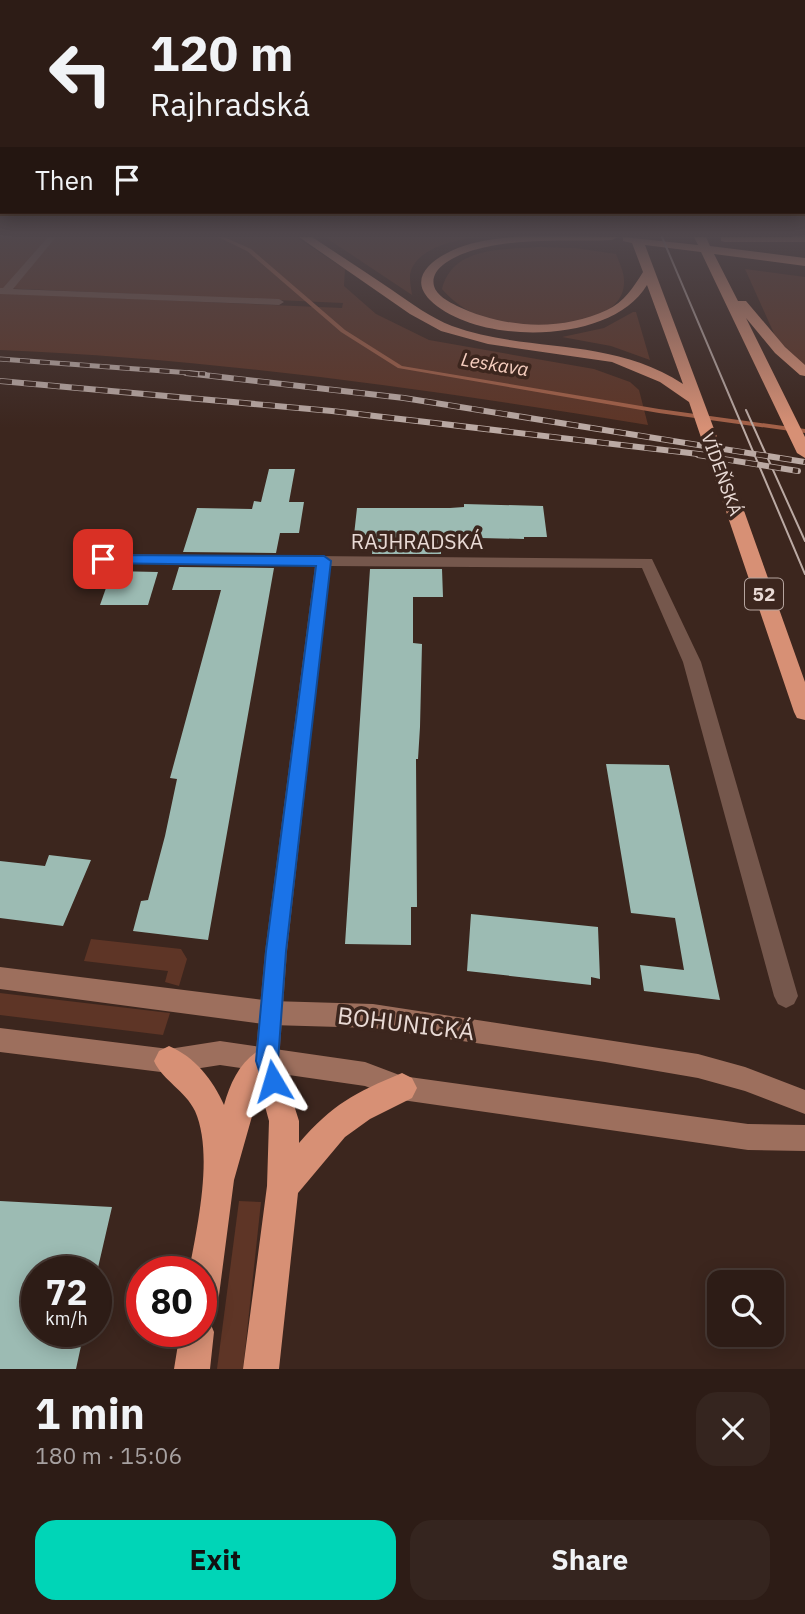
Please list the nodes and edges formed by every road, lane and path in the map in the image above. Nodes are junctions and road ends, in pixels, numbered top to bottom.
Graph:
1 (251, 301) edge
2 (400, 301) edge
3 (439, 301) edge
4 (628, 301) edge
5 (659, 301) edge
6 (730, 301) edge
7 (737, 301) edge
8 (279, 302) dead end
9 (805, 372) edge
10 (695, 399) junction
11 (805, 453) edge
12 (103, 559) dead end
13 (324, 561) junction
14 (805, 712) edge
15 (0, 978) edge
16 (786, 996) dead end
17 (271, 1013) junction
18 (0, 1040) edge
19 (169, 1061) junction
20 (267, 1061) junction
21 (402, 1088) junction
22 (805, 1101) edge
23 (805, 1138) edge
24 (217, 1183) junction
25 (283, 1186) junction
26 (207, 1256) edge
27 (195, 1347) edge
28 (192, 1369) edge
29 (261, 1369) edge

1 - 8 lane
2 - 10 highway
3 - 4 highway
5 - 10 highway, VÍDEŇSKÁ / 52
6 - 11 highway
7 - 9 highway
10 - 14 highway, VÍDEŇSKÁ / 52
12 - 13 street, RAJHRADSKÁ
13 - 16 street, RAJHRADSKÁ
13 - 17 street
15 - 17 street, BOHUNICKÁ
17 - 20 street
17 - 22 street, BOHUNICKÁ
18 - 19 street
19 - 20 street
19 - 24 highway
20 - 21 street
20 - 24 highway
20 - 25 highway
21 - 23 street
21 - 25 highway
24 - 26 highway
25 - 29 highway
27 - 28 highway

